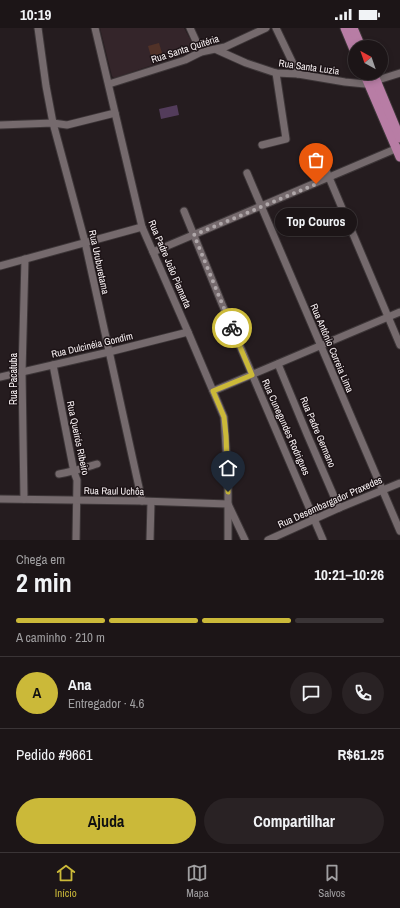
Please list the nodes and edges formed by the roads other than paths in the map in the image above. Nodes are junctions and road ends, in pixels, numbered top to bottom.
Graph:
1 (38, 28) edge
2 (95, 28) edge
3 (190, 28) edge
4 (266, 28) edge
5 (276, 28) edge
6 (345, 28) edge
7 (353, 28) edge
8 (350, 40) edge
9 (358, 40) edge
10 (217, 50) junction
11 (201, 52) junction
12 (276, 73) junction
13 (400, 73) edge
14 (298, 74) junction
15 (388, 76) edge
16 (363, 80) edge
17 (372, 80) edge
18 (372, 80) edge
19 (109, 84) junction
20 (115, 113) junction
21 (53, 123) junction
22 (0, 125) edge
23 (400, 138) edge
24 (262, 145) dead end
25 (317, 149) dead end
26 (399, 151) edge
27 (247, 173) dead end
28 (329, 178) junction
29 (261, 206) junction
30 (184, 212) dead end
31 (142, 227) junction
32 (194, 235) junction
33 (85, 242) junction
34 (154, 252) junction
35 (25, 259) junction
36 (0, 266) edge
37 (400, 312) edge
38 (388, 317) junction
39 (188, 332) junction
40 (400, 345) edge
41 (321, 346) junction
42 (109, 352) junction
43 (278, 364) junction
44 (53, 365) junction
45 (22, 372) junction
46 (252, 375) junction
47 (0, 377) edge
48 (213, 391) junction
49 (97, 464) dead end
50 (74, 472) junction
51 (59, 474) dead end
52 (400, 483) edge
53 (383, 490) junction
54 (0, 499) edge
55 (24, 499) junction
56 (77, 501) junction
57 (142, 501) junction
58 (151, 502) junction
59 (228, 504) junction
60 (339, 508) junction
61 (315, 519) junction
62 (400, 531) edge
63 (76, 540) edge
64 (150, 540) edge
65 (228, 540) edge
66 (245, 540) edge
67 (268, 540) edge
68 (324, 540) edge

1 - 21 street, Rua Uruburetama
2 - 19 street, Rua Padre João Piamarta
3 - 11 street
4 - 10 street, Rua Santa Quitéria
5 - 14 street
6 - 8 main road
7 - 9 main road
10 - 11 street, Rua Santa Quitéria
10 - 12 street, Rua Santa Luzia
11 - 19 street, Rua Santa Quitéria
12 - 14 street, Rua Santa Luzia
12 - 24 street
13 - 15 street, Rua Santa Luzia
14 - 16 street, Rua Santa Luzia
17 - 23 main road
18 - 26 main road
19 - 20 street, Rua Padre João Piamarta
20 - 21 street
20 - 31 street, Rua Padre João Piamarta
21 - 22 street
21 - 33 street, Rua Uruburetama
25 - 28 street
26 - 28 street
27 - 29 street, Rua Antônio Correia Lima
28 - 29 street
28 - 38 street
29 - 32 street
29 - 41 street, Rua Antônio Correia Lima
30 - 32 street, Rua Cunegundes Rodrigues
31 - 33 street
31 - 34 street, Rua Padre João Piamarta
32 - 34 street
32 - 46 street, Rua Cunegundes Rodrigues
33 - 35 street
33 - 42 street, Rua Uruburetama
34 - 39 street, Rua Padre João Piamarta
35 - 36 street
35 - 45 street, Rua Pacatuba
37 - 38 street
38 - 40 street
38 - 41 street
39 - 42 street, Rua Dulcinéia Gondim
39 - 48 street, Rua Padre João Piamarta
41 - 43 street
41 - 53 street, Rua Antônio Correia Lima
42 - 44 street, Rua Dulcinéia Gondim
42 - 57 street, Rua Uruburetama
43 - 46 street
43 - 60 street, Rua Padre Germano
44 - 45 street, Rua Dulcinéia Gondim
44 - 50 street, Rua Queirós Ribeiro
45 - 47 street, Rua Dulcinéia Gondim
45 - 55 street, Rua Pacatuba
46 - 48 street
46 - 61 street, Rua Cunegundes Rodrigues
48 - 59 street, Rua Padre João Piamarta
49 - 50 street
50 - 51 street
50 - 56 street, Rua Queirós Ribeiro
52 - 53 street, Rua Desembargador Praxedes
53 - 60 street, Rua Desembargador Praxedes
53 - 62 street, Rua Antônio Correia Lima
54 - 55 street, Rua Raul Uchôa
55 - 56 street, Rua Raul Uchôa
56 - 57 street, Rua Raul Uchôa
56 - 63 street, Rua Queirós Ribeiro
57 - 58 street, Rua Raul Uchôa
58 - 59 street, Rua Raul Uchôa
58 - 64 street
59 - 65 street, Rua Padre João Piamarta
59 - 66 street, Rua Padre João Piamarta
60 - 61 street, Rua Desembargador Praxedes
61 - 67 street, Rua Desembargador Praxedes
61 - 68 street, Rua Cunegundes Rodrigues

